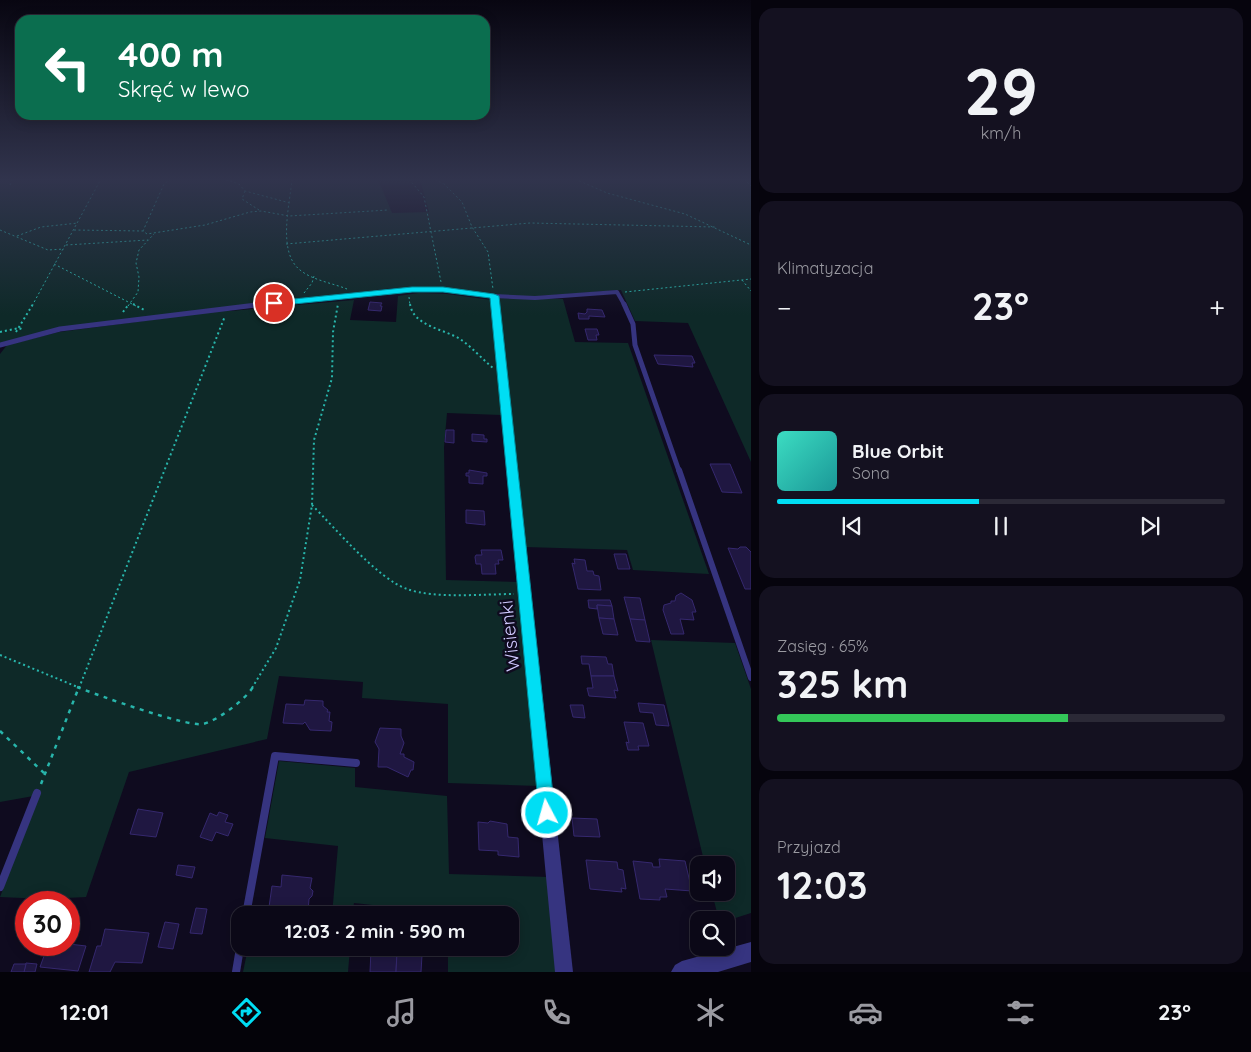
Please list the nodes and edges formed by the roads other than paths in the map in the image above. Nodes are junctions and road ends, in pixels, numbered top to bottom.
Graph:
1 (494, 296) junction
2 (0, 345) edge
3 (751, 678) edge
4 (356, 763) dead end
5 (37, 793) road end
6 (0, 887) edge
7 (248, 906) edge
8 (751, 952) edge
9 (239, 956) edge
10 (236, 972) edge
11 (564, 972) edge
12 (682, 972) edge

1 - 2 lane
1 - 3 lane
1 - 11 street, Wisienki
4 - 7 lane
5 - 6 lane
8 - 12 street
9 - 10 lane

